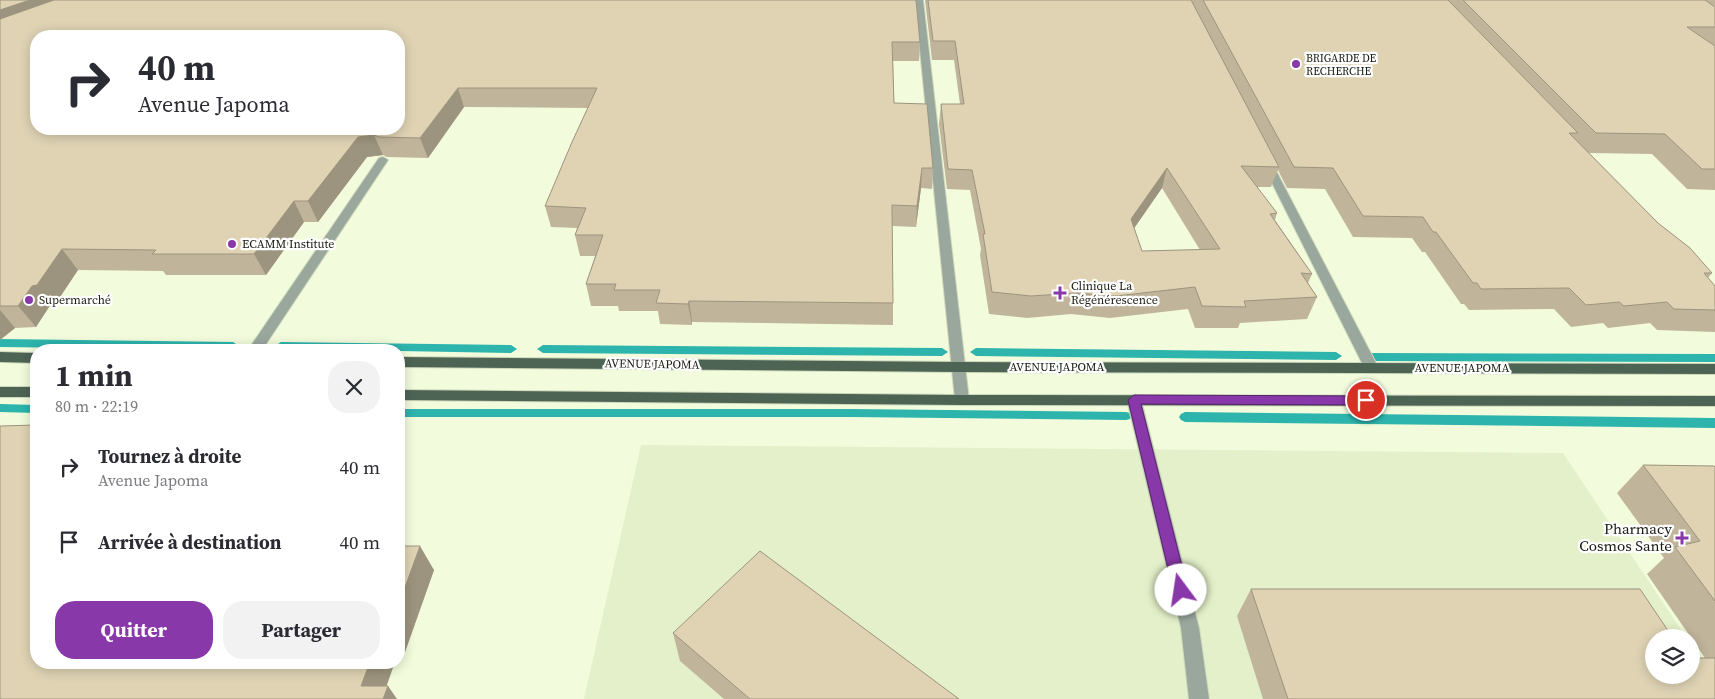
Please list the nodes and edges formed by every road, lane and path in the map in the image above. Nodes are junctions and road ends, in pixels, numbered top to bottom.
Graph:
1 (919, 0) edge
2 (1259, 149) edge
3 (383, 160) dead end
4 (259, 344) edge
5 (0, 357) edge
6 (30, 358) edge
7 (405, 362) edge
8 (959, 367) junction
9 (1371, 367) junction
10 (1715, 369) edge
11 (0, 392) edge
12 (30, 392) edge
13 (405, 395) edge
14 (962, 400) junction
15 (1134, 400) junction
16 (1715, 401) edge
17 (1199, 699) edge

1 - 8 street
2 - 9 street
3 - 4 street
5 - 6 main road
7 - 8 main road, AVENUE JAPOMA
8 - 9 main road, AVENUE JAPOMA
8 - 14 street
9 - 10 main road, AVENUE JAPOMA
11 - 12 main road
13 - 14 main road
14 - 15 main road
15 - 16 main road
15 - 17 street

